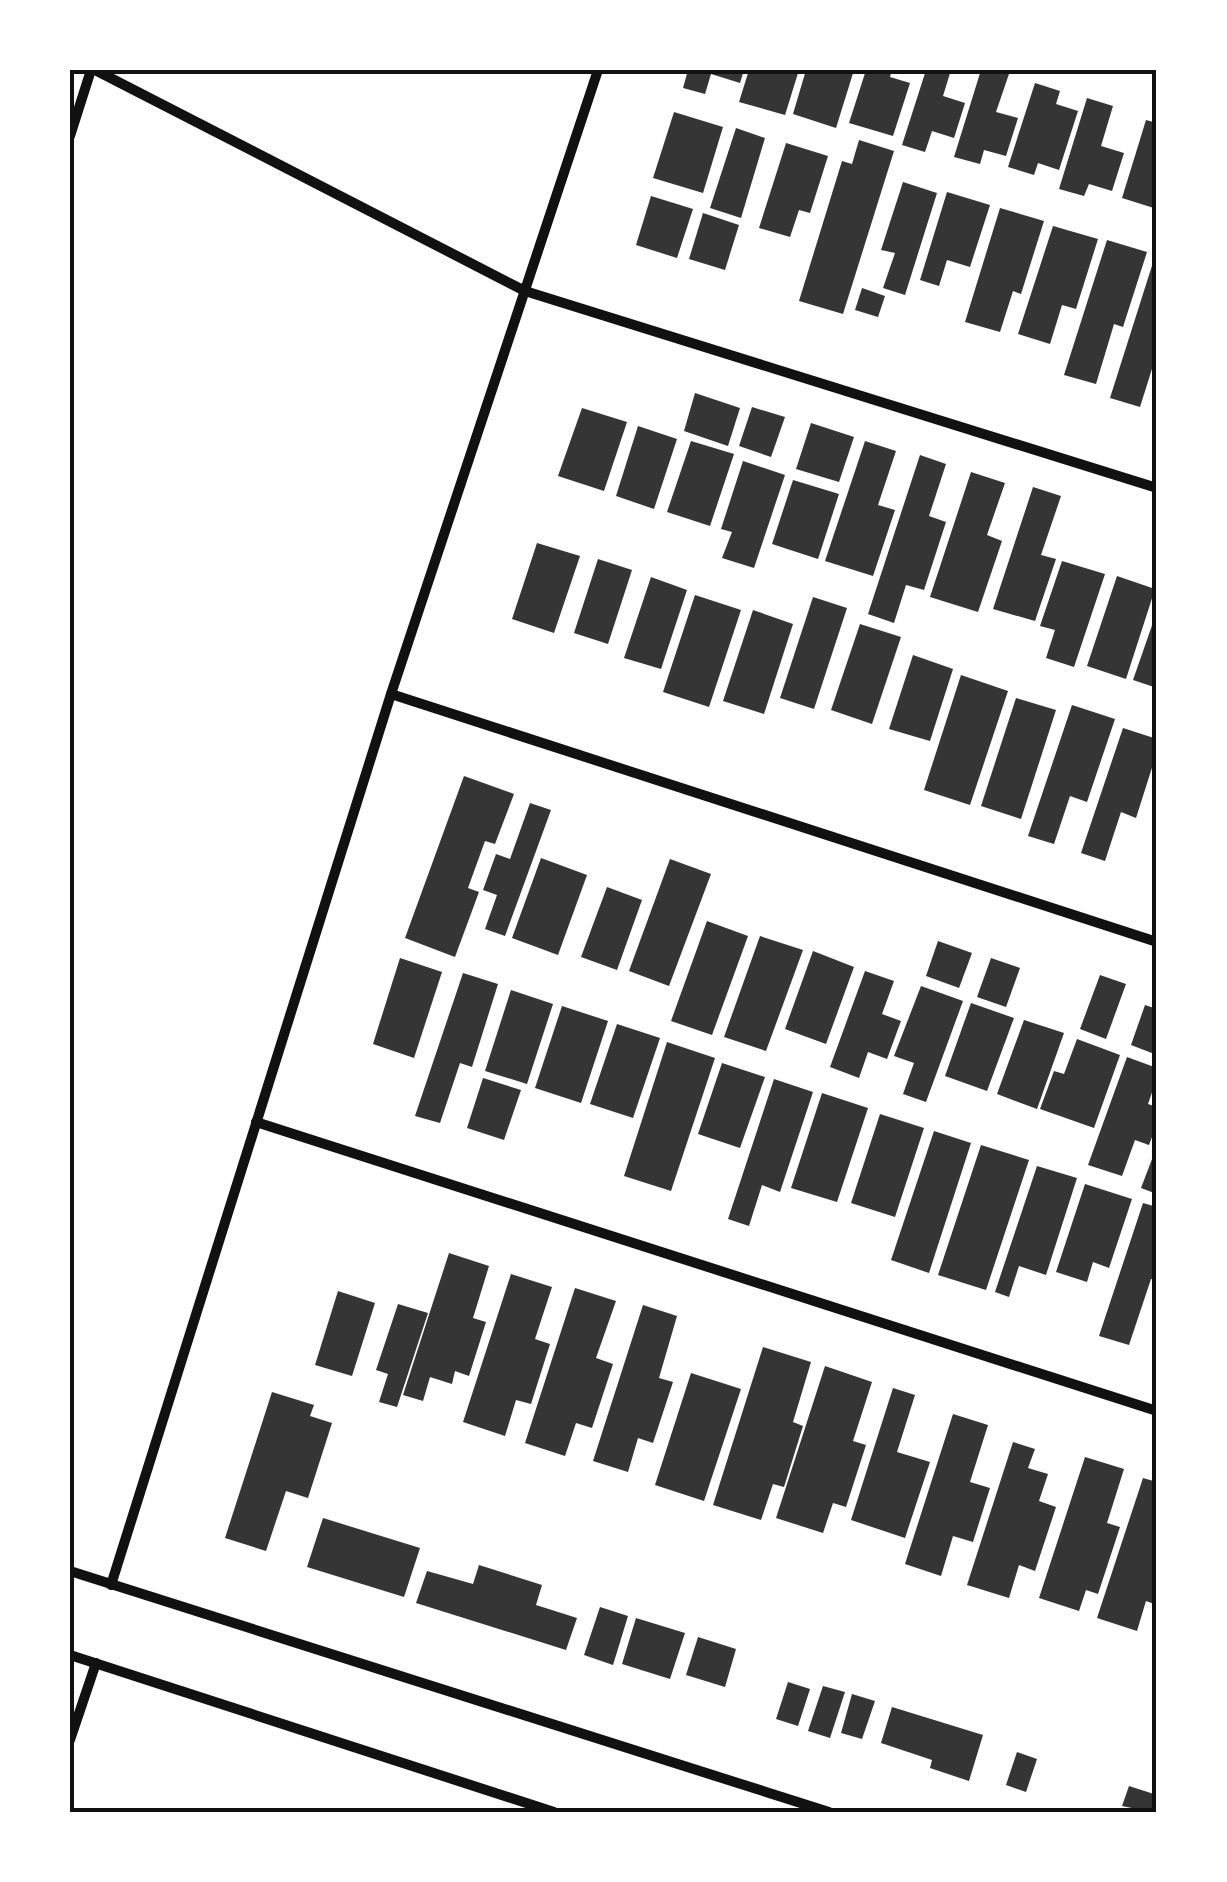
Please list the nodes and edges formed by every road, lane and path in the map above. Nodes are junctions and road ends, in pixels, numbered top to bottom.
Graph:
1 (93, 70) edge
2 (598, 70) edge
3 (70, 136) edge
4 (526, 291) junction
5 (1157, 488) edge
6 (391, 694) junction
7 (1157, 942) edge
8 (256, 1122) junction
9 (1157, 1412) edge
10 (70, 1571) edge
11 (111, 1584) junction
12 (70, 1654) edge
13 (96, 1663) junction
14 (70, 1740) edge
15 (554, 1812) edge
16 (829, 1812) edge

1 - 3 street
1 - 4 street
2 - 4 street
4 - 5 street
4 - 6 street
6 - 7 street
6 - 8 street
8 - 9 street
8 - 11 street
10 - 11 street
11 - 16 street
12 - 13 street
13 - 14 street
13 - 15 street

